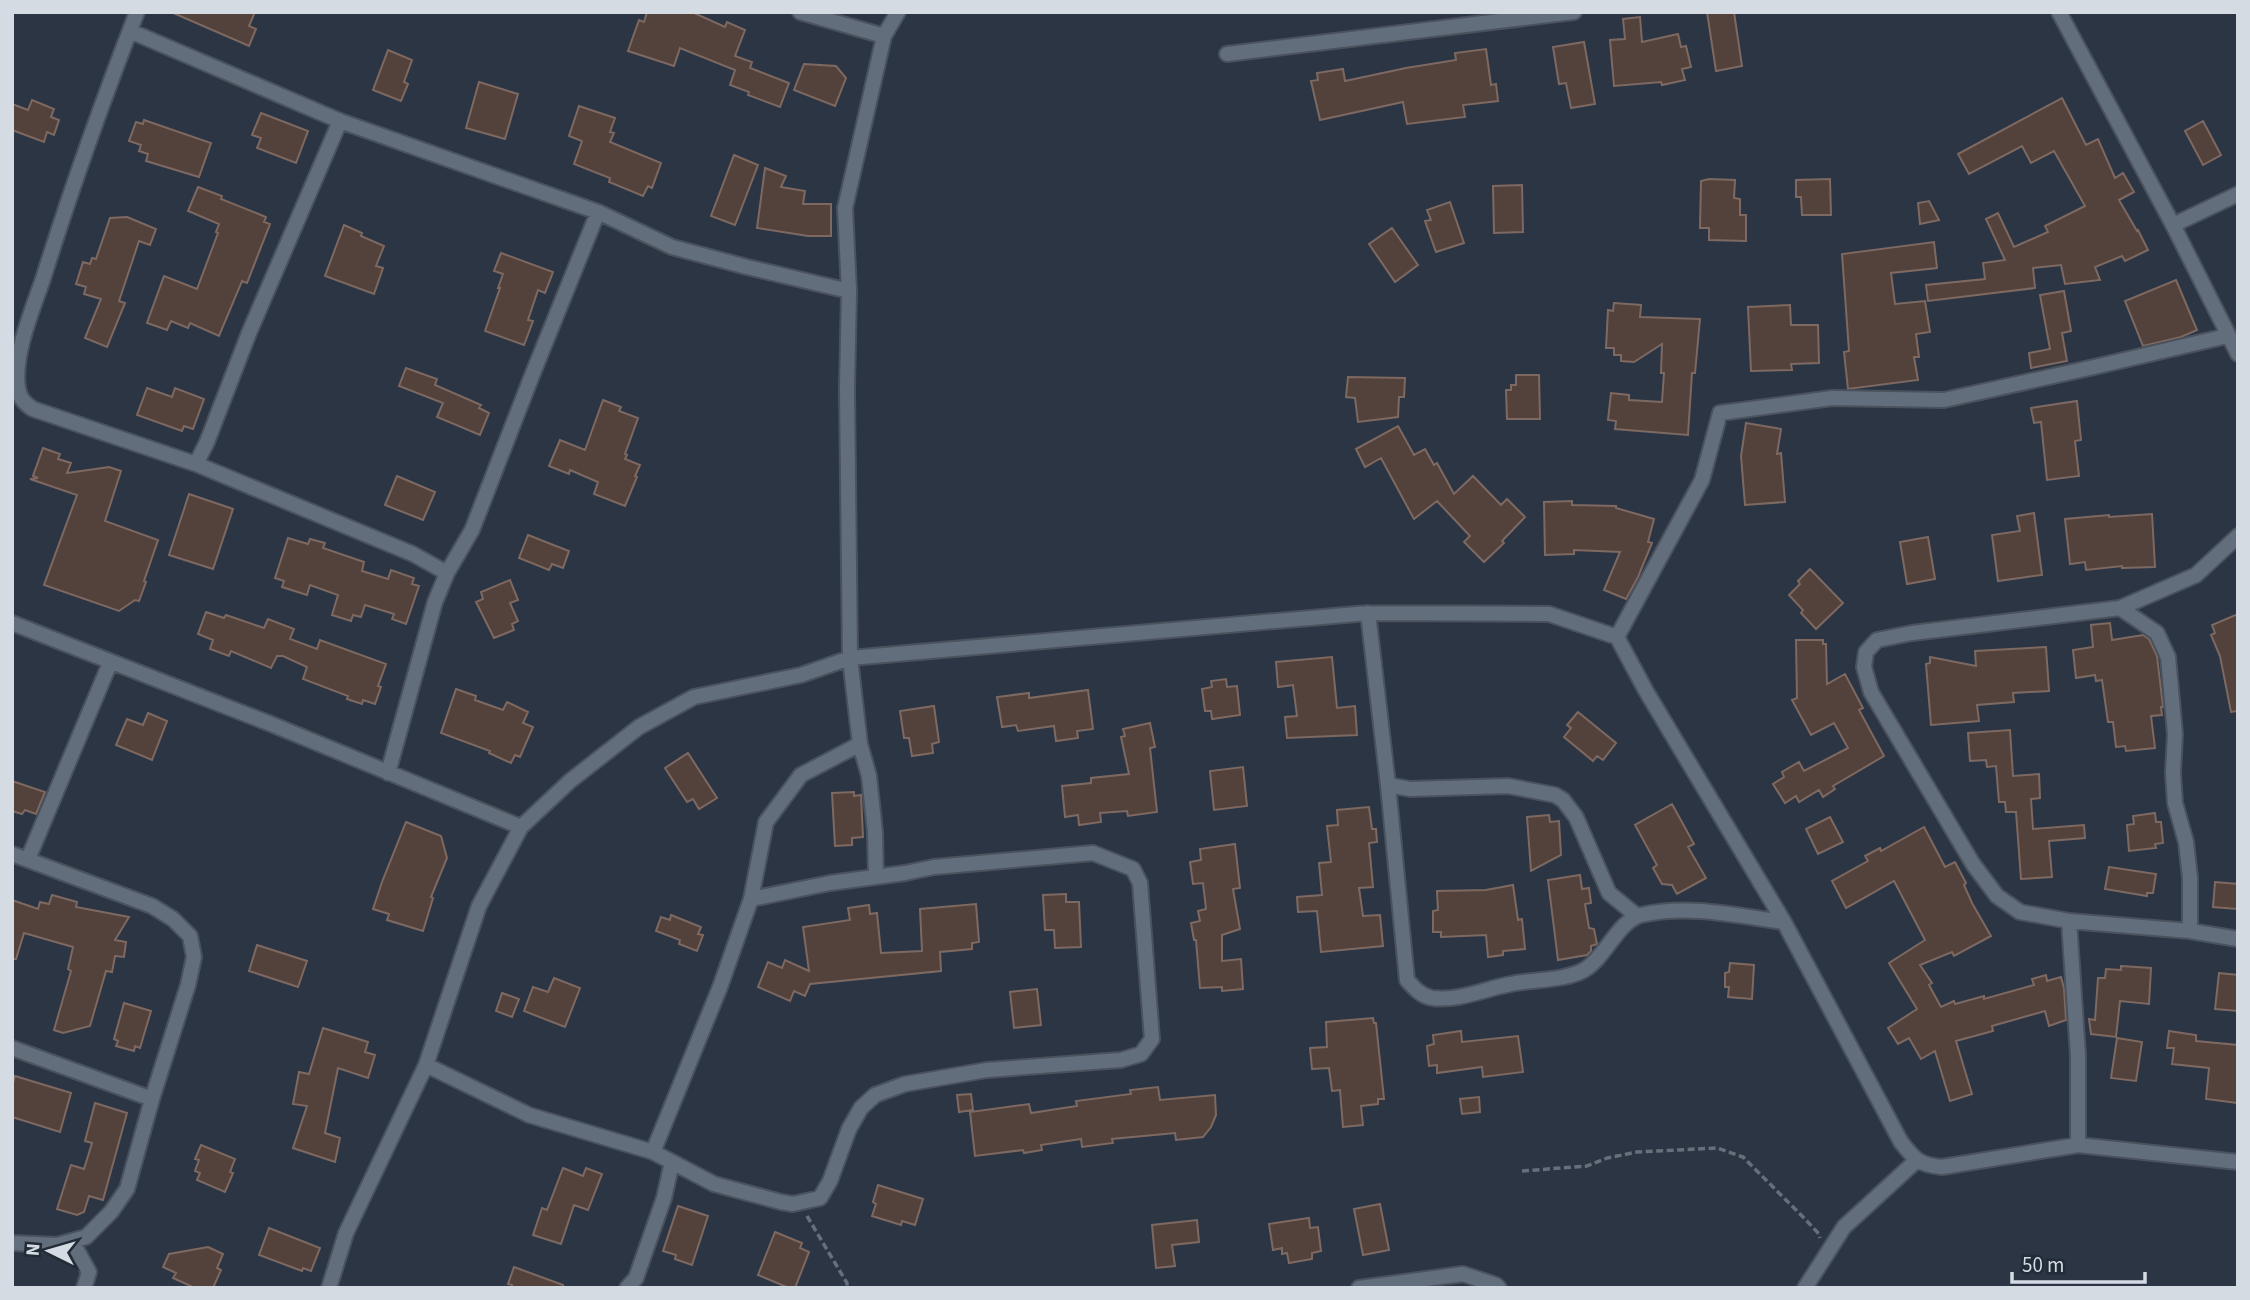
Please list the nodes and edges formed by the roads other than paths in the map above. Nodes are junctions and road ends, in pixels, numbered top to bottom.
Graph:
1 (137, 12) edge
2 (800, 12) edge
3 (898, 12) edge
4 (1574, 12) edge
5 (2059, 12) edge
6 (130, 31) junction
7 (884, 36) junction
8 (1227, 54) dead end
9 (340, 121) junction
10 (2238, 194) edge
11 (598, 212) junction
12 (2173, 225) junction
13 (849, 290) junction
14 (2228, 336) junction
15 (2238, 354) edge
16 (196, 464) junction
17 (2238, 536) edge
18 (447, 573) junction
19 (2120, 608) junction
20 (1368, 613) junction
21 (12, 623) edge
22 (1617, 637) junction
23 (850, 658) junction
24 (110, 663) junction
25 (860, 744) junction
26 (388, 773) junction
27 (1388, 785) junction
28 (521, 827) junction
29 (12, 853) edge
30 (28, 859) junction
31 (876, 877) junction
32 (751, 899) junction
33 (1637, 916) junction
34 (2069, 921) junction
35 (1784, 922) junction
36 (2190, 931) junction
37 (2238, 939) edge
38 (12, 1048) edge
39 (426, 1065) junction
40 (152, 1099) junction
41 (2078, 1145) junction
42 (653, 1152) junction
43 (1916, 1161) junction
44 (672, 1162) junction
45 (2238, 1162) edge
46 (72, 1241) junction
47 (12, 1243) edge
48 (84, 1288) edge
49 (329, 1288) edge
50 (627, 1288) edge
51 (1359, 1288) edge
52 (1499, 1288) edge
53 (1805, 1288) edge

1 - 6 street
2 - 7 street
3 - 7 street
4 - 8 street
5 - 12 street
6 - 9 street
6 - 16 street
7 - 13 street
9 - 11 street
9 - 16 street
10 - 12 street
11 - 13 street
11 - 18 street
12 - 14 street
13 - 23 street
14 - 15 street
14 - 22 street
16 - 18 street
17 - 19 street
18 - 26 street
19 - 34 street
19 - 36 street
20 - 22 street
20 - 23 street
20 - 27 street
21 - 24 street
22 - 35 street
23 - 25 street
23 - 28 street
24 - 26 street
24 - 30 street
25 - 31 street
25 - 32 street
26 - 28 street
27 - 33 street
27 - 33 street
28 - 39 street
29 - 30 street
30 - 40 street
31 - 32 street
31 - 44 street
32 - 42 street
33 - 35 street
34 - 36 street
34 - 41 street
35 - 43 street
36 - 37 street
38 - 40 street
39 - 42 street
39 - 49 street
40 - 46 street
41 - 43 street
41 - 45 street
42 - 44 street
43 - 53 street
44 - 50 street
46 - 47 street
46 - 48 street
51 - 52 street

